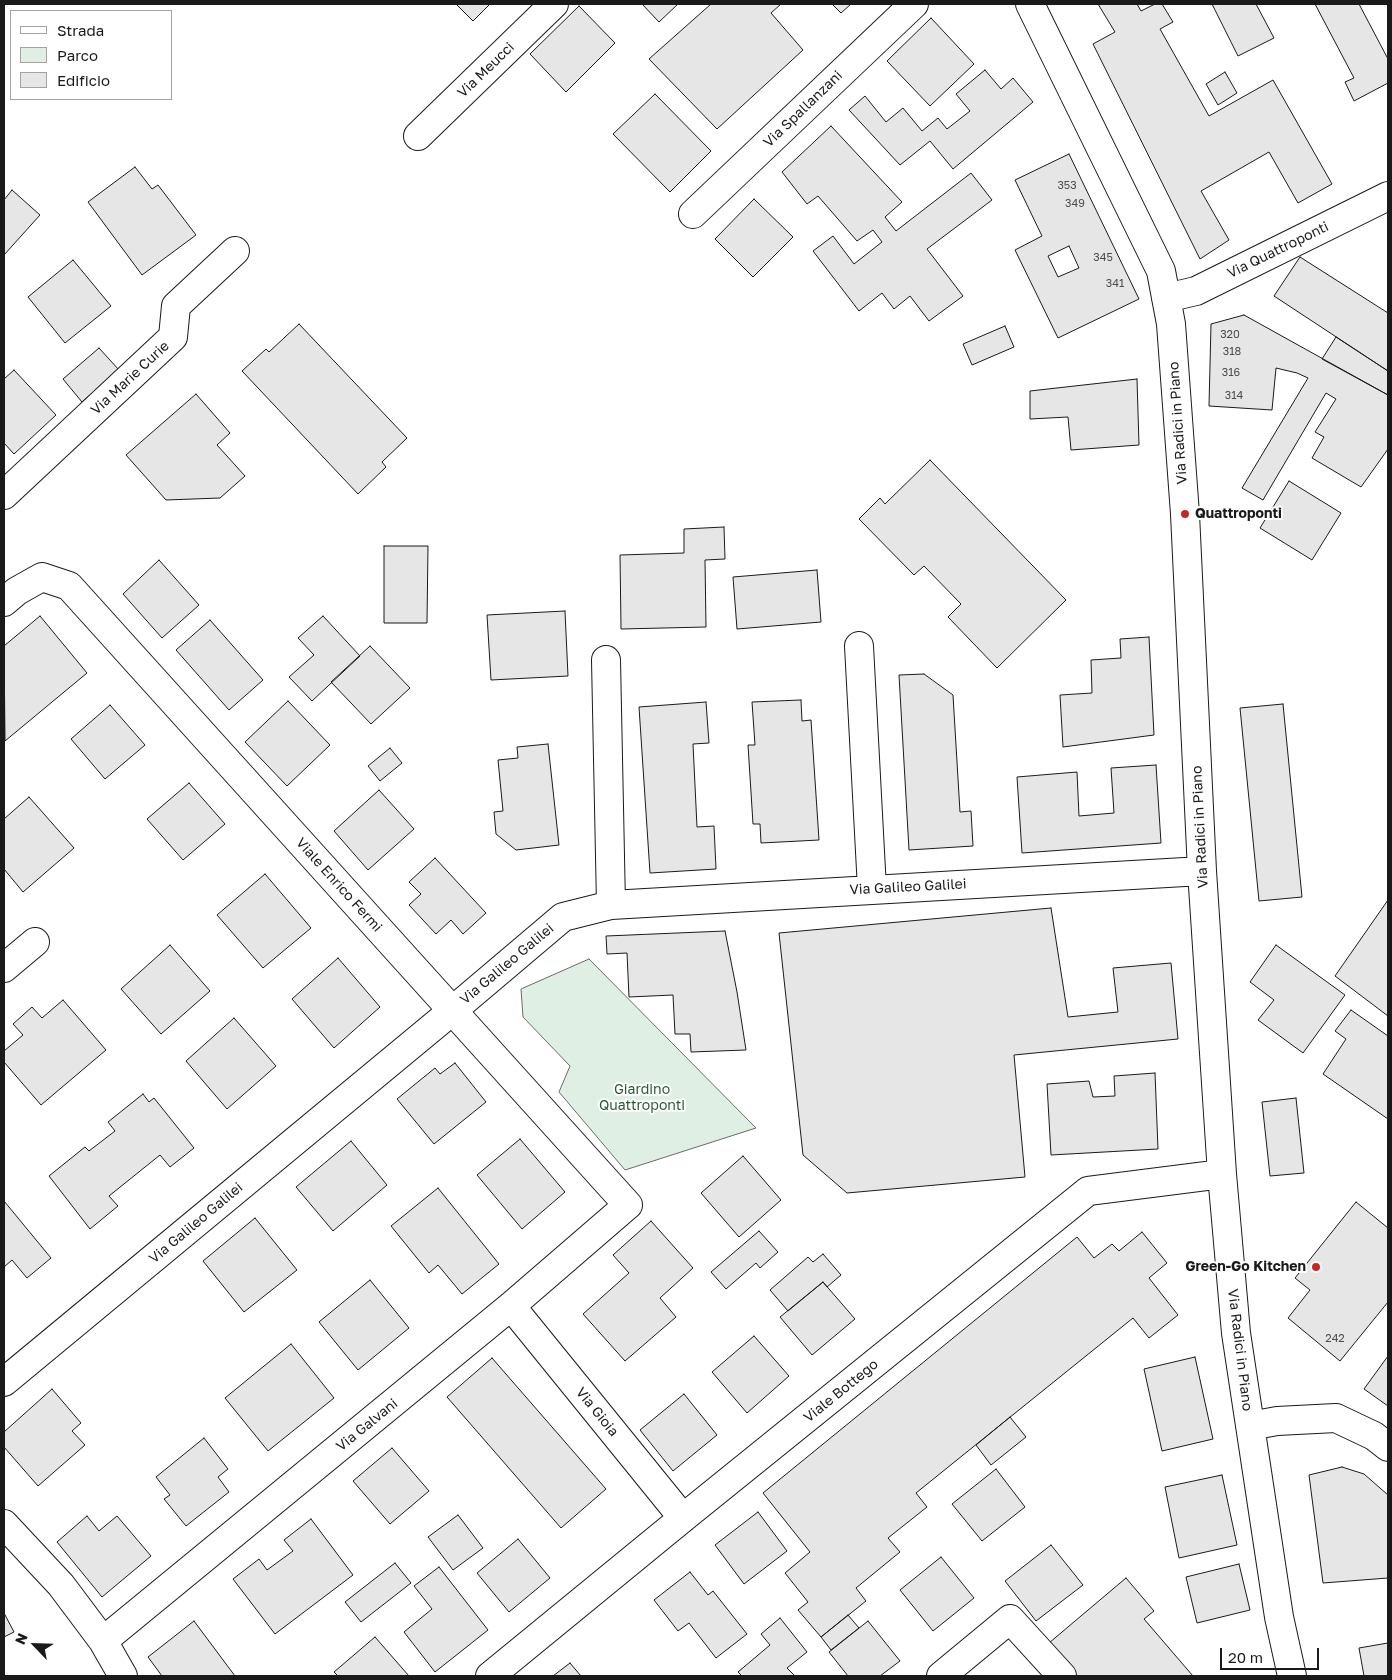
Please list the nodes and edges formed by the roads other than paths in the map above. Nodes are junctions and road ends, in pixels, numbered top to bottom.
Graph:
1 (554, 4) edge
2 (914, 4) edge
3 (1030, 4) edge
4 (418, 136) dead end
5 (1388, 196) edge
6 (693, 214) dead end
7 (235, 251) dead end
8 (1166, 298) junction
9 (4, 495) edge
10 (4, 602) edge
11 (859, 646) dead end
12 (606, 660) dead end
13 (1202, 871) junction
14 (872, 889) junction
15 (611, 905) junction
16 (35, 942) dead end
17 (4, 968) edge
18 (452, 1011) junction
19 (1222, 1174) junction
20 (628, 1205) joint
21 (511, 1306) junction
22 (4, 1382) edge
23 (1250, 1426) junction
24 (1388, 1447) edge
25 (683, 1518) junction
26 (4, 1524) edge
27 (103, 1641) junction
28 (123, 1676) edge
29 (490, 1676) edge
30 (941, 1676) edge
31 (1062, 1676) edge
32 (1292, 1676) edge

1 - 4 street, Via Meucci
2 - 6 street, Via Spallanzani
3 - 8 street, Via Radici in Piano
5 - 8 street, Via Quattroponti
7 - 9 street, Via Marie Curie
8 - 13 street, Via Radici in Piano
10 - 18 street, Viale Enrico Fermi
11 - 14 street
12 - 15 street
13 - 14 street, Via Galileo Galilei
13 - 19 street, Via Radici in Piano
14 - 15 street, Via Galileo Galilei
15 - 18 street, Via Galileo Galilei
16 - 17 street
18 - 20 street, Viale Enrico Fermi
18 - 22 street, Via Galileo Galilei
19 - 23 street, Via Radici in Piano
19 - 25 street, Viale Bottego
20 - 21 street, Via Galvani
21 - 25 street, Via Gioia
21 - 27 street, Via Galvani
23 - 24 street
23 - 32 street, Via Radici in Piano
25 - 29 street, Viale Bottego
26 - 27 street
27 - 28 street
30 - 31 street

